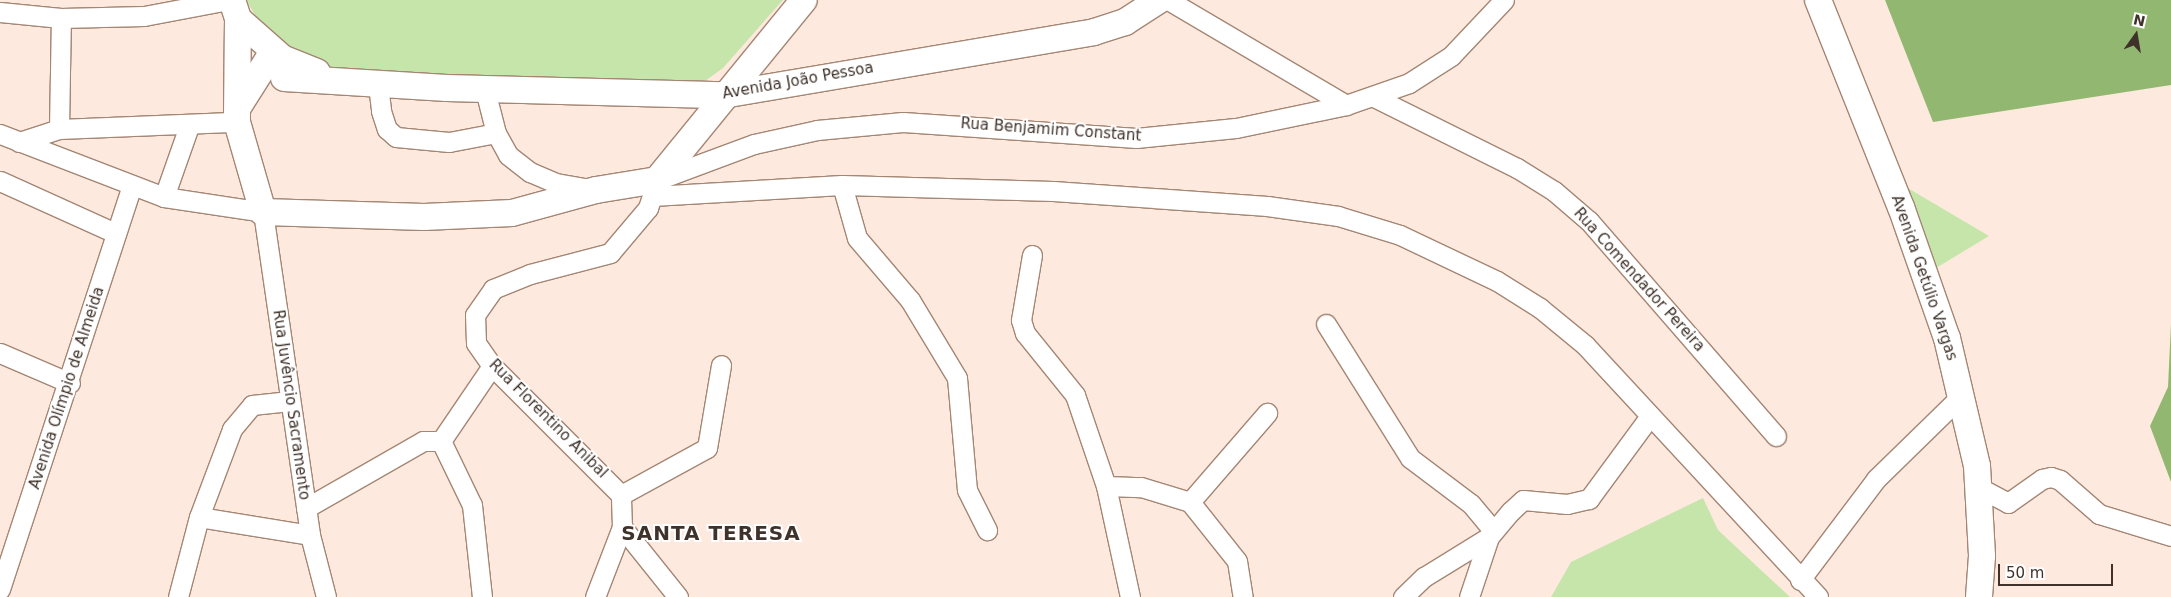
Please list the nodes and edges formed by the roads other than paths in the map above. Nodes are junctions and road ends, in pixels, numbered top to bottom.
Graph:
1 (804, 0) edge
2 (1159, 0) edge
3 (1168, 0) edge
4 (1504, 0) edge
5 (1818, 0) edge
6 (233, 6) edge
7 (0, 12) edge
8 (61, 18) junction
9 (768, 40) junction
10 (238, 55) junction
11 (275, 68) junction
12 (786, 82) junction
13 (378, 85) junction
14 (486, 90) junction
15 (723, 95) junction
16 (1374, 97) junction
17 (1346, 106) junction
18 (238, 114) junction
19 (189, 126) junction
20 (59, 129) junction
21 (496, 133) junction
22 (0, 134) edge
23 (19, 142) junction
24 (0, 181) edge
25 (842, 184) junction
26 (132, 186) junction
27 (654, 188) junction
28 (596, 190) junction
29 (164, 197) junction
30 (263, 212) junction
31 (115, 233) junction
32 (1032, 256) dead end
33 (1326, 324) dead end
34 (0, 353) edge
35 (721, 365) dead end
36 (492, 366) junction
37 (70, 383) junction
38 (1961, 396) junction
39 (290, 401) junction
40 (1267, 413) dead end
41 (1650, 416) junction
42 (1776, 436) dead end
43 (442, 441) junction
44 (1106, 486) junction
45 (1978, 487) junction
46 (621, 495) junction
47 (1190, 502) junction
48 (306, 508) junction
49 (199, 517) junction
50 (622, 527) junction
51 (987, 530) dead end
52 (1492, 534) junction
53 (310, 535) junction
54 (2171, 536) edge
55 (1800, 580) junction
56 (0, 589) edge
57 (1129, 589) edge
58 (178, 597) edge
59 (326, 597) edge
60 (482, 597) edge
61 (595, 597) edge
62 (678, 597) edge
63 (1142, 597) edge
64 (1243, 597) edge
65 (1403, 597) edge
66 (1469, 597) edge
67 (1818, 597) edge
68 (1979, 597) edge

1 - 9 street
2 - 12 street, Avenida João Pessoa
3 - 17 street
4 - 16 street, Rua Benjamim Constant
5 - 38 street, Avenida Getúlio Vargas
6 - 8 street
6 - 10 street
6 - 11 street
7 - 8 street
8 - 20 street
9 - 12 street
9 - 15 street
10 - 11 street, Avenida João Pessoa
10 - 18 street
11 - 13 street, Avenida João Pessoa
11 - 18 street
12 - 15 street, Avenida João Pessoa
13 - 14 street, Avenida João Pessoa
13 - 21 street
14 - 15 street, Avenida João Pessoa
14 - 21 street
15 - 27 street
16 - 17 street, Rua Benjamim Constant
16 - 42 street, Rua Comendador Pereira
17 - 27 street, Rua Benjamim Constant
18 - 19 street
18 - 30 street
19 - 20 street
19 - 29 street
20 - 23 street
21 - 28 street
22 - 23 street
23 - 26 street
24 - 31 street
25 - 27 street
25 - 41 street
25 - 51 street
26 - 29 street
26 - 31 street, Avenida Olímpio de Almeida
27 - 28 street
27 - 36 street, Rua Florentino Anibal
28 - 30 street
29 - 30 street
30 - 39 street, Rua Juvêncio Sacramento
31 - 37 street, Avenida Olímpio de Almeida
32 - 44 street
33 - 52 street
34 - 37 street
35 - 46 street
36 - 43 street
36 - 46 street, Rua Florentino Anibal
37 - 56 street, Avenida Olímpio de Almeida
38 - 45 street, Avenida Getúlio Vargas
38 - 55 street
39 - 48 street, Rua Juvêncio Sacramento
39 - 49 street
40 - 47 street
41 - 52 street
41 - 55 street
43 - 48 street
43 - 60 street
44 - 47 street
44 - 57 street
45 - 54 street
45 - 68 street, Avenida Getúlio Vargas
46 - 50 street
47 - 64 street
48 - 53 street, Rua Juvêncio Sacramento
49 - 53 street
49 - 58 street
50 - 61 street
50 - 62 street
52 - 65 street
52 - 66 street
53 - 59 street, Rua Juvêncio Sacramento
55 - 67 street
57 - 63 street

